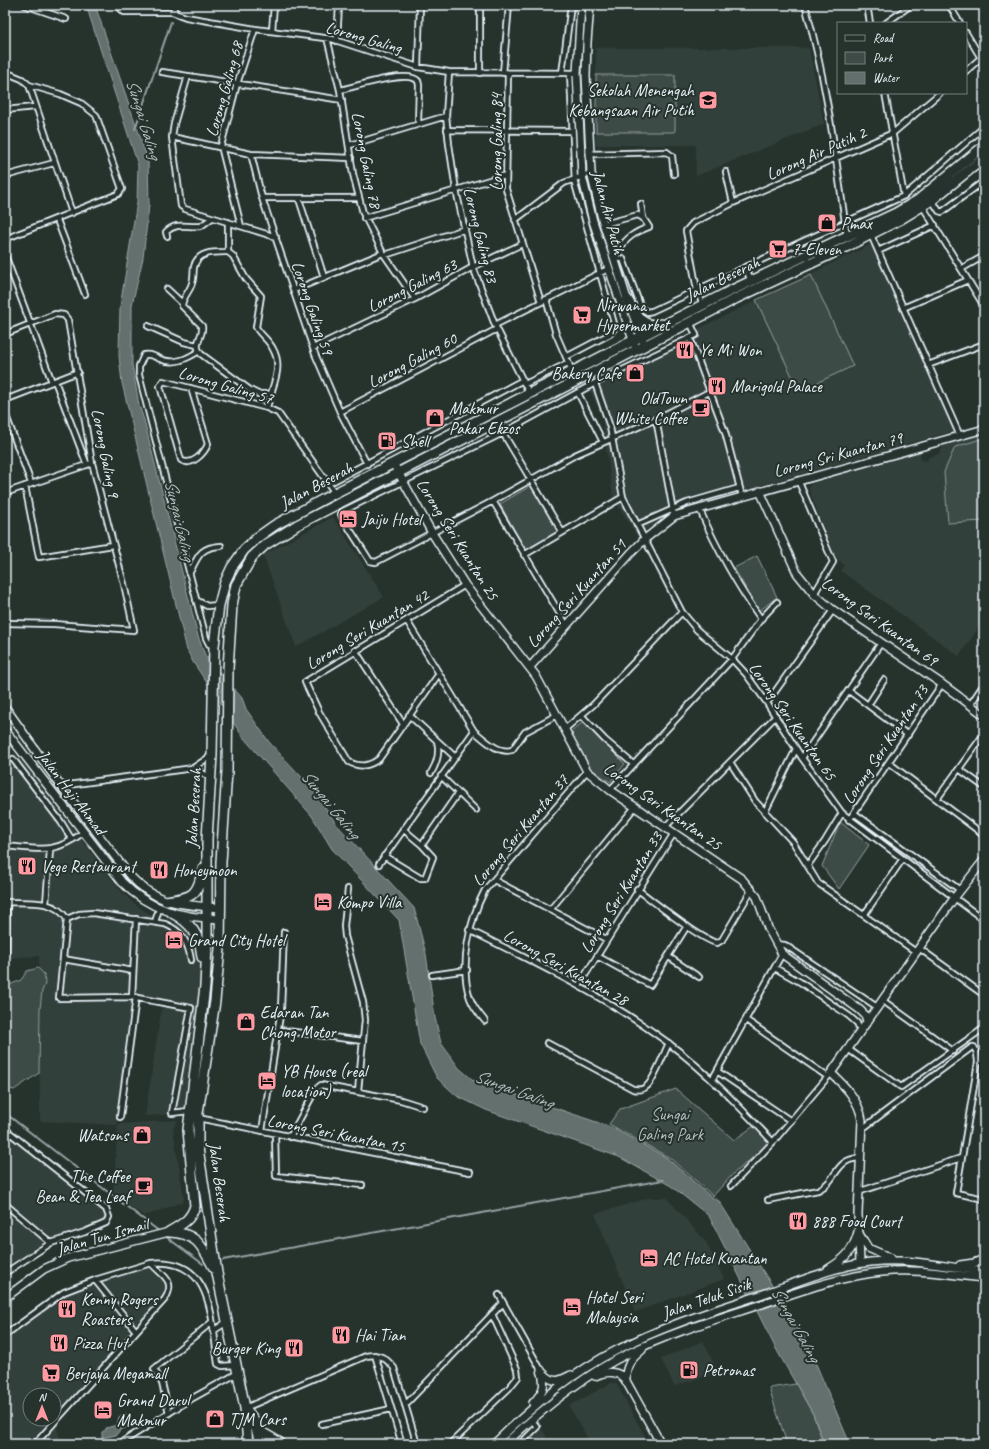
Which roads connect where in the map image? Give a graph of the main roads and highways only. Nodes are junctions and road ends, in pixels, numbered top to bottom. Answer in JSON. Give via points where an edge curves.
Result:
{"nodes":[{"id":1,"x":984,"y":146,"type":"edge"},
{"id":2,"x":983,"y":162,"type":"edge"},
{"id":3,"x":628,"y":299,"type":"road end"},
{"id":4,"x":673,"y":320,"type":"junction"},
{"id":5,"x":639,"y":343,"type":"junction"},
{"id":6,"x":574,"y":375,"type":"junction"},
{"id":7,"x":206,"y":855,"type":"junction"},
{"id":8,"x":166,"y":901,"type":"road end"},
{"id":9,"x":172,"y":913,"type":"road end"},
{"id":10,"x":205,"y":986,"type":"junction"},
{"id":11,"x":217,"y":1273,"type":"junction"},
{"id":12,"x":245,"y":1408,"type":"junction"},
{"id":13,"x":256,"y":1428,"type":"junction"},
{"id":14,"x":280,"y":1443,"type":"edge"},
{"id":15,"x":248,"y":1444,"type":"edge"},
{"id":16,"x":260,"y":1444,"type":"edge"}],
"edges":[{"from":1,"to":4,"type":"highway","name":"Jalan Beserah","via":[[918,200]]},
{"from":2,"to":5,"type":"highway","name":"Jalan Beserah","via":[[923,207],[871,235],[690,322]]},
{"from":3,"to":4,"type":"highway","via":[[636,315],[645,324],[653,326]]},
{"from":4,"to":5,"type":"highway","name":"Jalan Beserah"},
{"from":5,"to":6,"type":"highway","name":"Jalan Beserah"},
{"from":6,"to":7,"type":"highway","name":"Jalan Beserah","via":[[529,393],[335,493],[275,525],[248,546],[232,567],[219,605],[214,646],[212,755]]},
{"from":6,"to":11,"type":"highway","name":"Jalan Beserah","via":[[398,473],[280,534],[252,557],[236,585],[232,605],[228,669],[227,771],[220,862],[220,948],[198,1118],[198,1148]]},
{"from":7,"to":8,"type":"highway","via":[[198,890],[186,898]]},
{"from":7,"to":10,"type":"highway","name":"Jalan Beserah"},
{"from":9,"to":10,"type":"highway","via":[[185,920],[197,938],[201,947]]},
{"from":10,"to":11,"type":"highway","name":"Jalan Beserah","via":[[189,1111],[188,1147],[196,1199],[193,1214],[188,1220],[167,1233],[192,1236],[200,1244]]},
{"from":11,"to":12,"type":"highway","name":"Jalan Beserah"},
{"from":12,"to":13,"type":"highway","name":"Jalan Beserah","via":[[252,1414]]},
{"from":12,"to":15,"type":"highway"},
{"from":13,"to":14,"type":"highway"},
{"from":13,"to":16,"type":"highway","name":"Jalan Beserah"}]}
